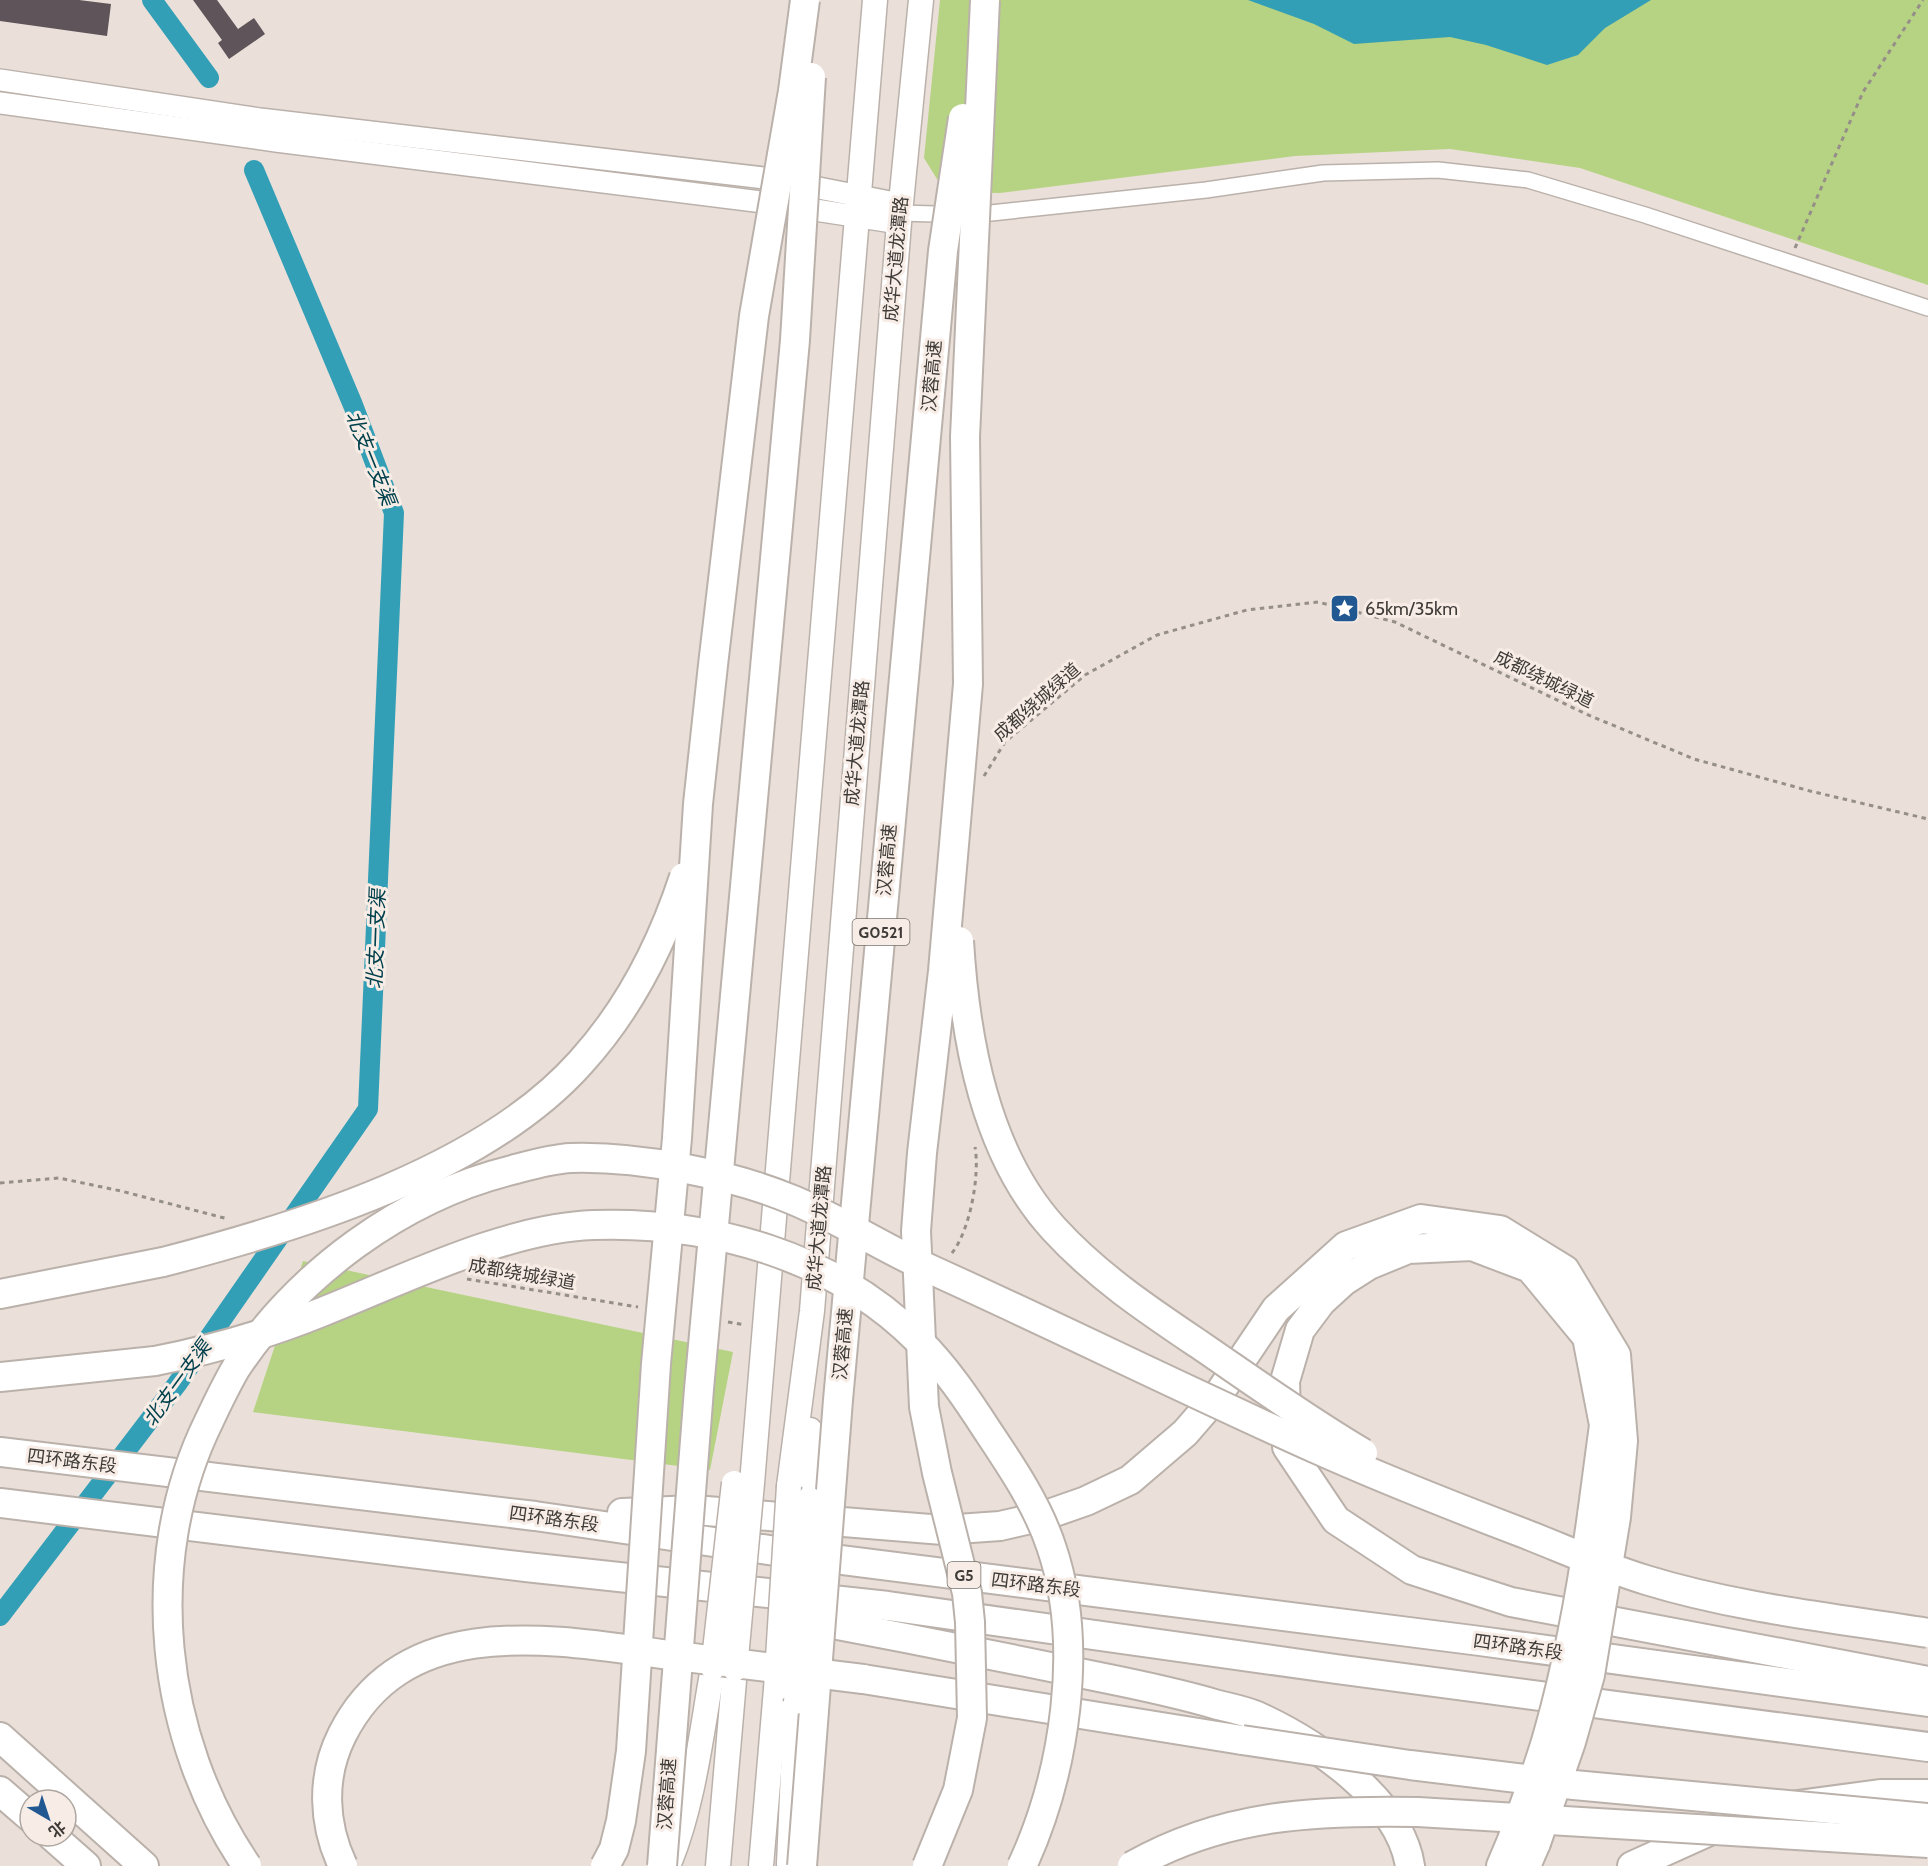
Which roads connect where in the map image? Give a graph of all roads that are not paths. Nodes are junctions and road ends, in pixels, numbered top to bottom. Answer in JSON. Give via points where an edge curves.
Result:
{"nodes":[{"id":1,"x":805,"y":0,"type":"edge"},
{"id":2,"x":816,"y":0,"type":"edge"},
{"id":3,"x":875,"y":0,"type":"edge"},
{"id":4,"x":921,"y":0,"type":"edge"},
{"id":5,"x":983,"y":0,"type":"edge"},
{"id":6,"x":0,"y":80,"type":"edge"},
{"id":7,"x":0,"y":103,"type":"edge"},
{"id":8,"x":859,"y":206,"type":"junction"},
{"id":9,"x":900,"y":213,"type":"junction"},
{"id":10,"x":1928,"y":308,"type":"edge"},
{"id":11,"x":968,"y":684,"type":"junction"},
{"id":12,"x":698,"y":804,"type":"junction"},
{"id":13,"x":0,"y":1294,"type":"edge"},
{"id":14,"x":0,"y":1377,"type":"edge"},
{"id":15,"x":0,"y":1452,"type":"edge"},
{"id":16,"x":0,"y":1503,"type":"edge"},
{"id":17,"x":535,"y":1516,"type":"junction"},
{"id":18,"x":1604,"y":1516,"type":"junction"},
{"id":19,"x":1528,"y":1535,"type":"junction"},
{"id":20,"x":526,"y":1567,"type":"junction"},
{"id":21,"x":1928,"y":1633,"type":"edge"},
{"id":22,"x":724,"y":1669,"type":"junction"},
{"id":23,"x":1928,"y":1681,"type":"edge"},
{"id":24,"x":786,"y":1695,"type":"junction"},
{"id":25,"x":1928,"y":1702,"type":"edge"},
{"id":26,"x":0,"y":1737,"type":"edge"},
{"id":27,"x":1928,"y":1747,"type":"edge"},
{"id":28,"x":0,"y":1791,"type":"edge"},
{"id":29,"x":1928,"y":1794,"type":"edge"},
{"id":30,"x":18,"y":1807,"type":"edge"},
{"id":31,"x":1928,"y":1818,"type":"edge"},
{"id":32,"x":1928,"y":1843,"type":"edge"},
{"id":33,"x":66,"y":1848,"type":"edge"},
{"id":34,"x":1525,"y":1850,"type":"edge"},
{"id":35,"x":86,"y":1866,"type":"edge"},
{"id":36,"x":144,"y":1866,"type":"edge"},
{"id":37,"x":248,"y":1866,"type":"edge"},
{"id":38,"x":343,"y":1866,"type":"edge"},
{"id":39,"x":605,"y":1866,"type":"edge"},
{"id":40,"x":662,"y":1866,"type":"edge"},
{"id":41,"x":668,"y":1866,"type":"edge"},
{"id":42,"x":718,"y":1866,"type":"edge"},
{"id":43,"x":761,"y":1866,"type":"edge"},
{"id":44,"x":789,"y":1866,"type":"edge"},
{"id":45,"x":802,"y":1866,"type":"edge"},
{"id":46,"x":927,"y":1866,"type":"edge"},
{"id":47,"x":1022,"y":1866,"type":"edge"},
{"id":48,"x":1132,"y":1866,"type":"edge"},
{"id":49,"x":1410,"y":1866,"type":"edge"},
{"id":50,"x":1501,"y":1866,"type":"edge"},
{"id":51,"x":1632,"y":1866,"type":"edge"}],
"edges":[{"from":1,"to":12,"type":"highway","bridge":true,"via":[[746,372]]},
{"from":2,"to":40,"type":"highway","name":"汉蓉高速","bridge":true,"via":[[795,340],[699,1389]]},
{"from":3,"to":8,"type":"main road"},
{"from":4,"to":9,"type":"main road","name":"成华大道龙潭路"},
{"from":5,"to":11,"type":"highway","bridge":true,"via":[[964,438]]},
{"from":5,"to":45,"type":"highway","name":"汉蓉高速","number":"G0521","bridge":true,"via":[[943,251],[838,1400]]},
{"from":6,"to":8,"type":"street","via":[[260,118],[773,179]]},
{"from":7,"to":8,"type":"street","via":[[770,203]]},
{"from":8,"to":9,"type":"street"},
{"from":8,"to":22,"type":"main road","bridge":true,"via":[[766,1293]]},
{"from":9,"to":10,"type":"street","via":[[972,215],[1323,173],[1438,170],[1528,180]]},
{"from":9,"to":24,"type":"main road","name":"成华大道龙潭路","bridge":true,"via":[[812,1311]]},
{"from":11,"to":19,"type":"highway","bridge":true,"via":[[959,930],[961,972],[980,1080],[1000,1143],[1024,1189],[1053,1228],[1102,1276],[1234,1369],[1397,1473]]},
{"from":11,"to":46,"type":"highway","bridge":true,"via":[[916,1232],[924,1407],[934,1464],[967,1593],[972,1718],[958,1790]]},
{"from":12,"to":13,"type":"highway","bridge":true,"via":[[684,878],[638,984],[601,1039],[556,1087],[486,1138],[390,1187],[254,1238],[163,1262]]},
{"from":12,"to":39,"type":"highway","bridge":true,"via":[[631,1751],[621,1821]]},
{"from":14,"to":47,"type":"highway","bridge":true,"via":[[154,1361],[256,1335],[466,1255],[528,1235],[591,1225],[659,1227],[727,1236],[794,1259],[885,1311],[951,1378],[1031,1500],[1052,1548],[1067,1645],[1066,1692],[1048,1794]]},
{"from":15,"to":17,"type":"highway","name":"四环路东段","number":"G5"},
{"from":16,"to":20,"type":"highway","number":"G5"},
{"from":17,"to":18,"type":"highway","via":[[694,1510],[943,1530],[1000,1526],[1043,1516],[1130,1480],[1185,1433],[1218,1395],[1276,1309],[1293,1293],[1346,1246],[1421,1218],[1500,1230],[1565,1270],[1616,1355],[1623,1441]]},
{"from":17,"to":25,"type":"highway","name":"四环路东段","number":"G5","via":[[810,1556]]},
{"from":18,"to":23,"type":"highway","via":[[1604,1425],[1587,1337],[1530,1268],[1472,1246],[1408,1249],[1369,1265],[1344,1281],[1321,1302],[1300,1330],[1285,1381],[1287,1447],[1336,1520],[1412,1570],[1511,1602]]},
{"from":18,"to":34,"type":"highway","bridge":true,"via":[[1590,1675],[1571,1742]]},
{"from":19,"to":21,"type":"highway","bridge":true,"via":[[1587,1561],[1651,1582],[1756,1606]]},
{"from":19,"to":37,"type":"highway","bridge":true,"via":[[1312,1447],[925,1267],[792,1199],[694,1170],[599,1159],[565,1158],[498,1173],[464,1184],[402,1214],[353,1246],[307,1286],[236,1369],[192,1461],[173,1532],[167,1592],[170,1663],[186,1737],[229,1839]]},
{"from":20,"to":27,"type":"highway","number":"G5","via":[[888,1606]]},
{"from":20,"to":49,"type":"highway","via":[[949,1646],[1182,1694],[1254,1715],[1321,1751],[1358,1781],[1386,1813],[1408,1852]]},
{"from":22,"to":41,"type":"main road"},
{"from":22,"to":42,"type":"main road"},
{"from":24,"to":43,"type":"main road"},
{"from":24,"to":44,"type":"main road"},
{"from":26,"to":36,"type":"highway"},
{"from":28,"to":30,"type":"highway"},
{"from":29,"to":51,"type":"highway","via":[[1880,1794],[1754,1811]]},
{"from":31,"to":38,"type":"highway","bridge":true,"via":[[1574,1785],[1410,1765],[863,1679],[539,1639],[501,1640],[468,1644],[407,1665],[362,1702],[337,1744],[329,1773],[327,1823]]},
{"from":32,"to":48,"type":"highway","bridge":true,"via":[[1338,1810],[1240,1824],[1177,1843]]},
{"from":33,"to":35,"type":"highway"},
{"from":34,"to":50,"type":"highway"}]}
